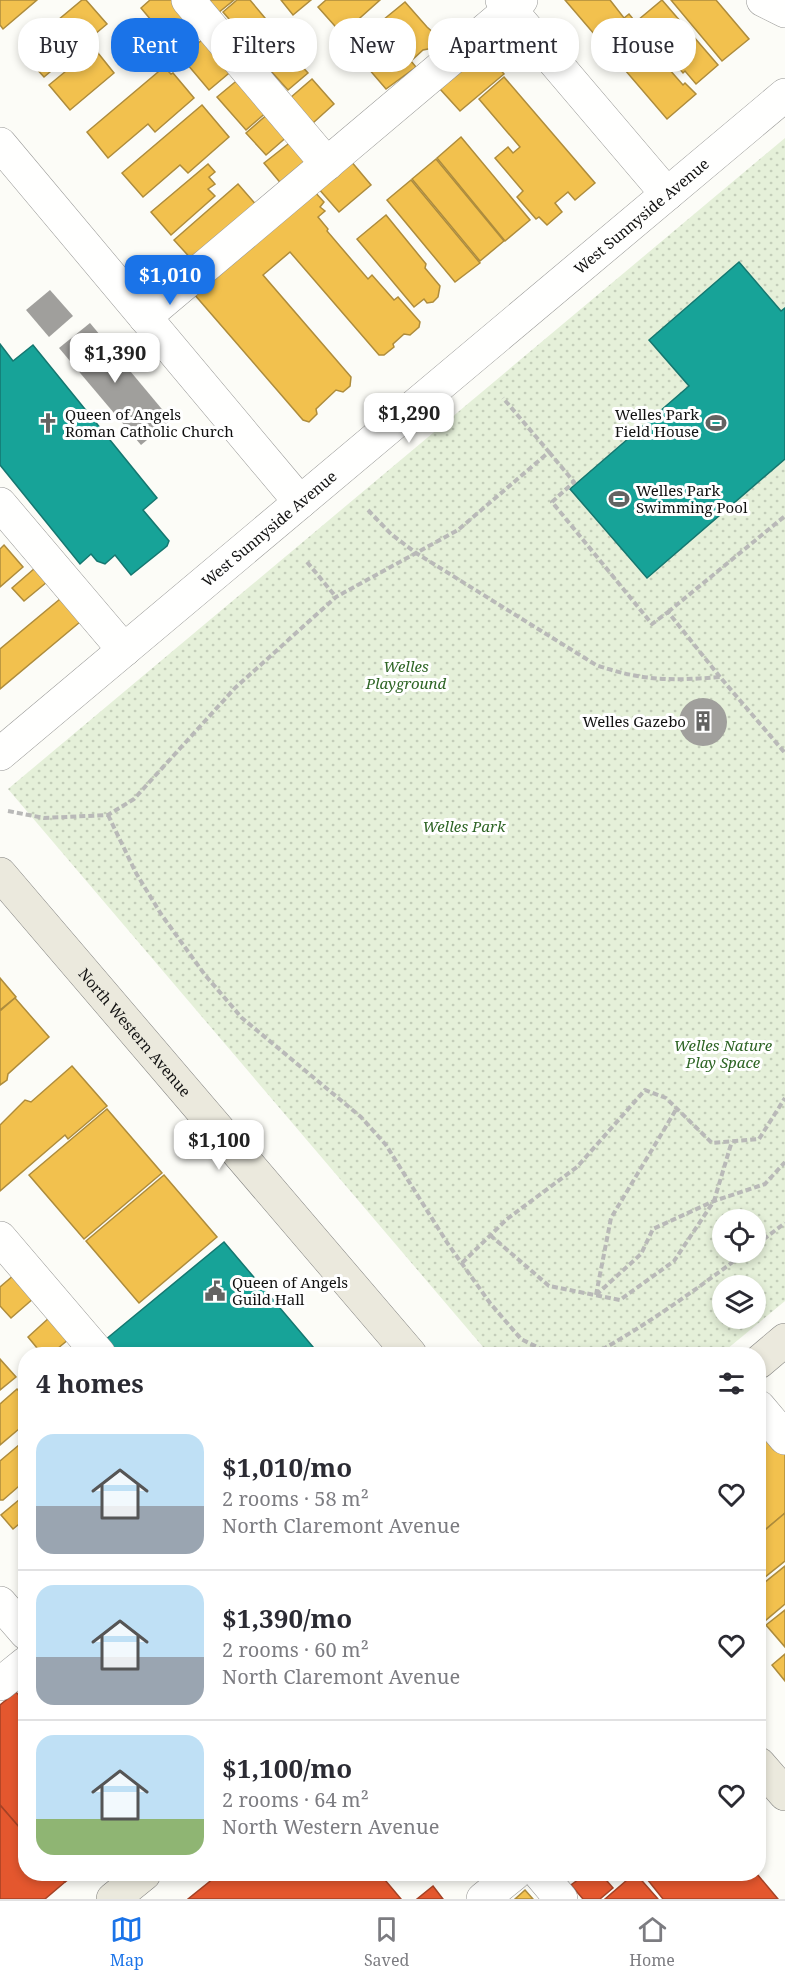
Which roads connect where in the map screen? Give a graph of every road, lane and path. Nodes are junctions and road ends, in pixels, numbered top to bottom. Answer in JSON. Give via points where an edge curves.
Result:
{"nodes":[{"id":1,"x":188,"y":0,"type":"edge"},
{"id":2,"x":763,"y":0,"type":"edge"},
{"id":3,"x":511,"y":3,"type":"edge"},
{"id":4,"x":785,"y":11,"type":"edge"},
{"id":5,"x":785,"y":94,"type":"edge"},
{"id":6,"x":0,"y":144,"type":"edge"},
{"id":7,"x":327,"y":164,"type":"junction"},
{"id":8,"x":667,"y":194,"type":"junction"},
{"id":9,"x":145,"y":317,"type":"junction"},
{"id":10,"x":503,"y":398,"type":"dead end"},
{"id":11,"x":549,"y":452,"type":"junction"},
{"id":12,"x":300,"y":501,"type":"junction"},
{"id":13,"x":0,"y":504,"type":"edge"},
{"id":14,"x":368,"y":510,"type":"dead end"},
{"id":15,"x":785,"y":516,"type":"edge"},
{"id":16,"x":416,"y":553,"type":"junction"},
{"id":17,"x":307,"y":562,"type":"dead end"},
{"id":18,"x":336,"y":597,"type":"junction"},
{"id":19,"x":668,"y":612,"type":"junction"},
{"id":20,"x":124,"y":650,"type":"junction"},
{"id":21,"x":720,"y":677,"type":"junction"},
{"id":22,"x":785,"y":753,"type":"edge"},
{"id":23,"x":0,"y":754,"type":"edge"},
{"id":24,"x":8,"y":811,"type":"dead end"},
{"id":25,"x":108,"y":815,"type":"junction"},
{"id":26,"x":0,"y":874,"type":"edge"},
{"id":27,"x":785,"y":1098,"type":"edge"},
{"id":28,"x":677,"y":1108,"type":"junction"},
{"id":29,"x":732,"y":1141,"type":"junction"},
{"id":30,"x":785,"y":1162,"type":"edge"},
{"id":31,"x":714,"y":1201,"type":"junction"},
{"id":32,"x":785,"y":1223,"type":"edge"},
{"id":33,"x":490,"y":1235,"type":"junction"},
{"id":34,"x":766,"y":1237,"type":"edge"},
{"id":35,"x":0,"y":1238,"type":"edge"},
{"id":36,"x":462,"y":1263,"type":"junction"},
{"id":37,"x":732,"y":1263,"type":"edge"},
{"id":38,"x":596,"y":1296,"type":"junction"},
{"id":39,"x":785,"y":1340,"type":"edge"},
{"id":40,"x":93,"y":1347,"type":"edge"},
{"id":41,"x":404,"y":1347,"type":"edge"},
{"id":42,"x":537,"y":1347,"type":"edge"},
{"id":43,"x":606,"y":1347,"type":"edge"},
{"id":44,"x":766,"y":1356,"type":"edge"},
{"id":45,"x":766,"y":1415,"type":"edge"},
{"id":46,"x":785,"y":1438,"type":"edge"},
{"id":47,"x":0,"y":1603,"type":"edge"},
{"id":48,"x":18,"y":1624,"type":"edge"},
{"id":49,"x":18,"y":1669,"type":"edge"},
{"id":50,"x":0,"y":1684,"type":"edge"},
{"id":51,"x":766,"y":1772,"type":"edge"},
{"id":52,"x":785,"y":1794,"type":"edge"},
{"id":53,"x":135,"y":1881,"type":"edge"},
{"id":54,"x":505,"y":1881,"type":"edge"},
{"id":55,"x":546,"y":1881,"type":"edge"},
{"id":56,"x":113,"y":1899,"type":"edge"},
{"id":57,"x":483,"y":1899,"type":"edge"},
{"id":58,"x":561,"y":1899,"type":"edge"}],
"edges":[{"from":1,"to":7,"type":"street"},
{"from":2,"to":4,"type":"street"},
{"from":3,"to":7,"type":"street"},
{"from":3,"to":8,"type":"street"},
{"from":5,"to":8,"type":"street","name":"West Sunnyside Avenue"},
{"from":6,"to":9,"type":"street"},
{"from":7,"to":9,"type":"street"},
{"from":8,"to":12,"type":"street","name":"West Sunnyside Avenue"},
{"from":9,"to":12,"type":"street"},
{"from":10,"to":11,"type":"path"},
{"from":11,"to":16,"type":"path","via":[[458,530]]},
{"from":11,"to":19,"type":"path","via":[[574,482],[552,502],[652,624]]},
{"from":12,"to":20,"type":"street","name":"West Sunnyside Avenue"},
{"from":13,"to":20,"type":"street"},
{"from":14,"to":16,"type":"path"},
{"from":15,"to":19,"type":"path"},
{"from":16,"to":18,"type":"path"},
{"from":16,"to":21,"type":"path","via":[[596,665],[653,679]]},
{"from":17,"to":18,"type":"path"},
{"from":18,"to":25,"type":"path","via":[[235,688],[134,799]]},
{"from":19,"to":21,"type":"path"},
{"from":20,"to":23,"type":"street","name":"West Sunnyside Avenue"},
{"from":21,"to":22,"type":"path"},
{"from":24,"to":25,"type":"path","via":[[44,818]]},
{"from":25,"to":36,"type":"path","via":[[136,873],[205,975],[242,1018],[310,1073],[386,1145]]},
{"from":26,"to":41,"type":"main road","name":"North Western Avenue"},
{"from":27,"to":29,"type":"path","via":[[759,1139]]},
{"from":28,"to":29,"type":"path","via":[[712,1143]]},
{"from":28,"to":33,"type":"path","via":[[666,1098],[645,1090],[577,1167]]},
{"from":28,"to":38,"type":"path","via":[[611,1218]]},
{"from":29,"to":31,"type":"path"},
{"from":30,"to":31,"type":"path","via":[[765,1184]]},
{"from":31,"to":38,"type":"path","via":[[653,1229],[641,1254]]},
{"from":31,"to":38,"type":"path","via":[[674,1261],[620,1300]]},
{"from":32,"to":34,"type":"path"},
{"from":33,"to":36,"type":"path"},
{"from":33,"to":38,"type":"path","via":[[549,1286]]},
{"from":35,"to":40,"type":"street"},
{"from":36,"to":42,"type":"path","via":[[521,1339]]},
{"from":37,"to":43,"type":"path"},
{"from":39,"to":44,"type":"main road"},
{"from":45,"to":46,"type":"street"},
{"from":47,"to":48,"type":"street"},
{"from":49,"to":50,"type":"street"},
{"from":51,"to":52,"type":"main road"},
{"from":53,"to":56,"type":"main road"},
{"from":54,"to":57,"type":"street"},
{"from":55,"to":58,"type":"street"}]}
